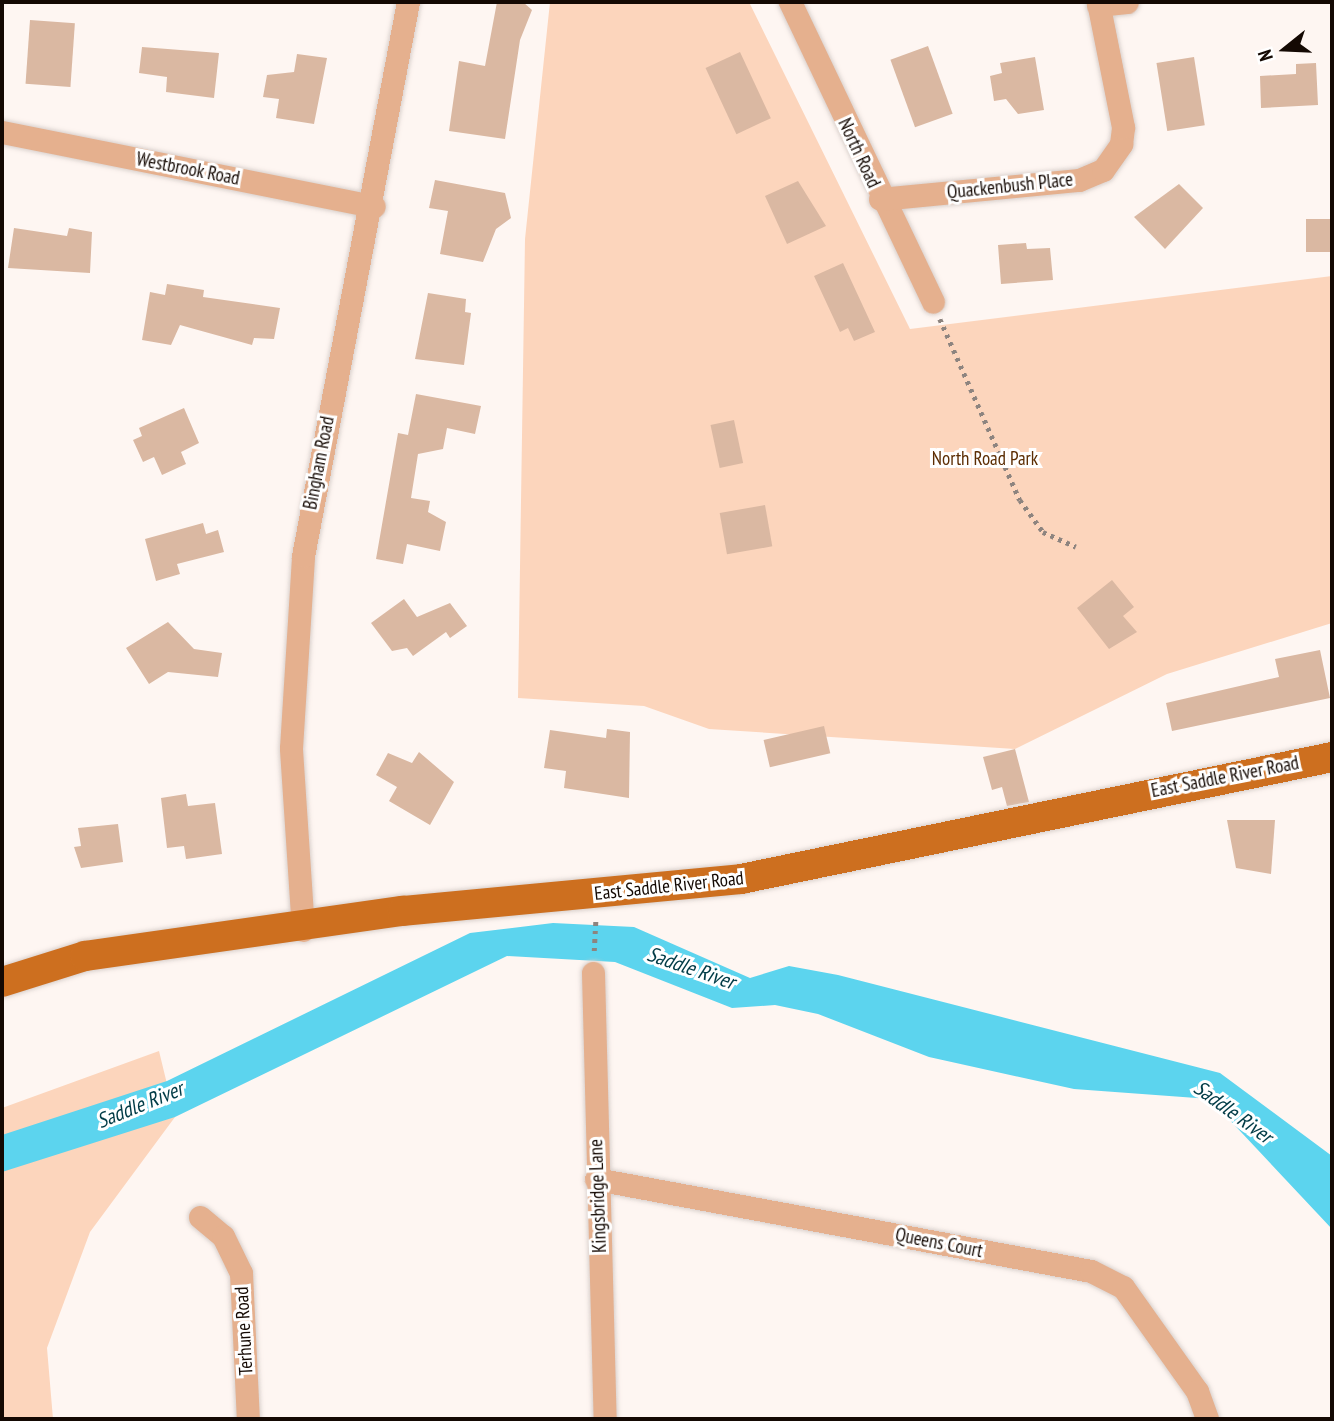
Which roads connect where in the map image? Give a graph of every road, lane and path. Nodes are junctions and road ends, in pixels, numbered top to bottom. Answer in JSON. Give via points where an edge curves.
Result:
{"nodes":[{"id":1,"x":408,"y":2,"type":"edge"},
{"id":2,"x":790,"y":2,"type":"edge"},
{"id":3,"x":1127,"y":2,"type":"edge"},
{"id":4,"x":1098,"y":3,"type":"edge"},
{"id":5,"x":2,"y":132,"type":"edge"},
{"id":6,"x":880,"y":199,"type":"junction"},
{"id":7,"x":374,"y":206,"type":"junction"},
{"id":8,"x":933,"y":302,"type":"joint"},
{"id":9,"x":1076,"y":547,"type":"dead end"},
{"id":10,"x":1332,"y":757,"type":"edge"},
{"id":11,"x":597,"y":894,"type":"junction"},
{"id":12,"x":303,"y":930,"type":"junction"},
{"id":13,"x":593,"y":973,"type":"joint"},
{"id":14,"x":2,"y":982,"type":"edge"},
{"id":15,"x":596,"y":1179,"type":"junction"},
{"id":16,"x":200,"y":1217,"type":"dead end"},
{"id":17,"x":248,"y":1419,"type":"edge"},
{"id":18,"x":605,"y":1419,"type":"edge"},
{"id":19,"x":1207,"y":1419,"type":"edge"}],
"edges":[{"from":1,"to":7,"type":"street","name":"Bingham Road"},
{"from":2,"to":6,"type":"street","name":"North Road"},
{"from":3,"to":4,"type":"street","name":"Quackenbush Place"},
{"from":4,"to":6,"type":"street","name":"Quackenbush Place","via":[[1123,127],[1121,144],[1103,170],[1079,180]]},
{"from":5,"to":7,"type":"street","name":"Westbrook Road"},
{"from":6,"to":8,"type":"street","name":"North Road"},
{"from":7,"to":12,"type":"street","name":"Bingham Road","via":[[303,556],[291,748]]},
{"from":8,"to":9,"type":"path","via":[[1020,500],[1044,532]]},
{"from":10,"to":11,"type":"main road","name":"East Saddle River Road","via":[[741,879]]},
{"from":11,"to":12,"type":"main road","name":"East Saddle River Road","via":[[403,911]]},
{"from":11,"to":13,"type":"path"},
{"from":12,"to":14,"type":"main road","name":"East Saddle River Road","via":[[85,956]]},
{"from":13,"to":15,"type":"street","name":"Kingsbridge Lane"},
{"from":15,"to":18,"type":"street","name":"Kingsbridge Lane"},
{"from":15,"to":19,"type":"street","name":"Queens Court","via":[[1091,1271],[1123,1287],[1197,1391]]},
{"from":16,"to":17,"type":"street","name":"Terhune Road","via":[[223,1236],[241,1272]]}]}
